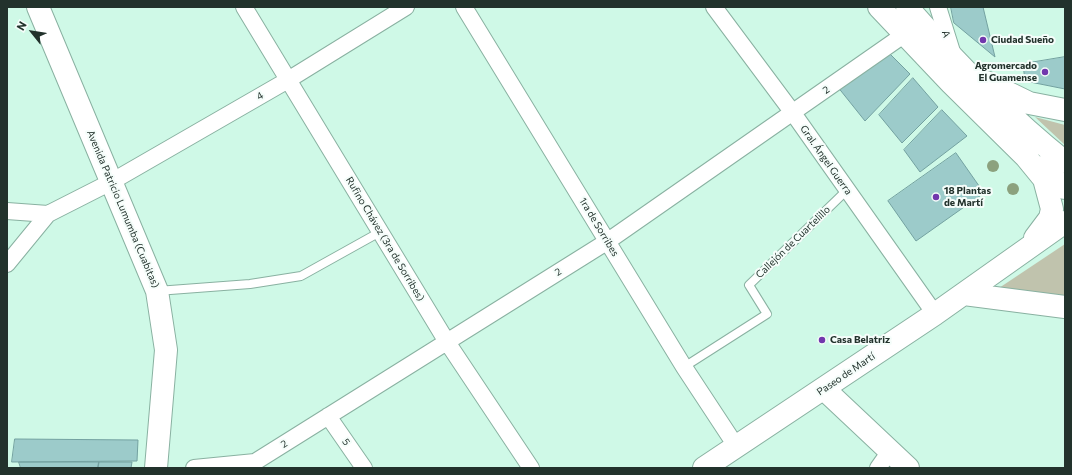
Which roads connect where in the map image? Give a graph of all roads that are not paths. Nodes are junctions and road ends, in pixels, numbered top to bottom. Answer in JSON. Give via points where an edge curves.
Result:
{"nodes":[{"id":1,"x":38,"y":7,"type":"edge"},
{"id":2,"x":244,"y":7,"type":"edge"},
{"id":3,"x":406,"y":7,"type":"edge"},
{"id":4,"x":464,"y":7,"type":"edge"},
{"id":5,"x":714,"y":7,"type":"edge"},
{"id":6,"x":879,"y":7,"type":"edge"},
{"id":7,"x":907,"y":7,"type":"edge"},
{"id":8,"x":938,"y":7,"type":"edge"},
{"id":9,"x":905,"y":34,"type":"junction"},
{"id":10,"x":961,"y":66,"type":"junction"},
{"id":11,"x":288,"y":80,"type":"junction"},
{"id":12,"x":1065,"y":110,"type":"edge"},
{"id":13,"x":793,"y":114,"type":"junction"},
{"id":14,"x":1026,"y":157,"type":"junction"},
{"id":15,"x":1065,"y":162,"type":"edge"},
{"id":16,"x":111,"y":182,"type":"junction"},
{"id":17,"x":1065,"y":188,"type":"edge"},
{"id":18,"x":847,"y":190,"type":"junction"},
{"id":19,"x":7,"y":211,"type":"edge"},
{"id":20,"x":48,"y":214,"type":"junction"},
{"id":21,"x":1065,"y":222,"type":"edge"},
{"id":22,"x":380,"y":232,"type":"junction"},
{"id":23,"x":608,"y":241,"type":"junction"},
{"id":24,"x":1026,"y":250,"type":"junction"},
{"id":25,"x":7,"y":264,"type":"edge"},
{"id":26,"x":157,"y":291,"type":"junction"},
{"id":27,"x":964,"y":294,"type":"junction"},
{"id":28,"x":1065,"y":307,"type":"edge"},
{"id":29,"x":935,"y":314,"type":"junction"},
{"id":30,"x":447,"y":342,"type":"junction"},
{"id":31,"x":684,"y":367,"type":"junction"},
{"id":32,"x":824,"y":390,"type":"junction"},
{"id":33,"x":328,"y":416,"type":"junction"},
{"id":34,"x":736,"y":446,"type":"junction"},
{"id":35,"x":884,"y":460,"type":"edge"},
{"id":36,"x":156,"y":468,"type":"edge"},
{"id":37,"x":194,"y":468,"type":"edge"},
{"id":38,"x":364,"y":468,"type":"edge"},
{"id":39,"x":531,"y":468,"type":"edge"},
{"id":40,"x":704,"y":468,"type":"edge"},
{"id":41,"x":908,"y":468,"type":"edge"}],
"edges":[{"from":1,"to":16,"type":"main road","name":"Avenida Patricio Lumumba (Cuabitas)"},
{"from":2,"to":11,"type":"street","name":"Rufino Chávez (3ra de Sorribes)"},
{"from":3,"to":11,"type":"street","name":"4"},
{"from":4,"to":23,"type":"street","name":"1ra de Sorribes"},
{"from":5,"to":13,"type":"street","name":"Gral. Ángel Guerra"},
{"from":6,"to":9,"type":"main road"},
{"from":7,"to":10,"type":"main road"},
{"from":8,"to":10,"type":"street","name":"A"},
{"from":9,"to":13,"type":"street","name":"2"},
{"from":9,"to":14,"type":"main road","via":[[951,84]]},
{"from":10,"to":12,"type":"main road","via":[[1029,103]]},
{"from":10,"to":15,"type":"main road","via":[[1034,138]]},
{"from":11,"to":16,"type":"street","name":"4"},
{"from":11,"to":22,"type":"street","name":"Rufino Chávez (3ra de Sorribes)"},
{"from":13,"to":18,"type":"street","name":"Gral. Ángel Guerra"},
{"from":13,"to":23,"type":"street","name":"2"},
{"from":14,"to":17,"type":"main road"},
{"from":14,"to":24,"type":"main road","via":[[1044,179],[1052,209],[1050,218]]},
{"from":16,"to":20,"type":"street","name":"4"},
{"from":16,"to":26,"type":"main road","name":"Avenida Patricio Lumumba (Cuabitas)"},
{"from":18,"to":29,"type":"street","name":"Gral. Ángel Guerra"},
{"from":18,"to":31,"type":"lane","name":"Callejón de Cuartelillo","via":[[749,284],[767,314]]},
{"from":19,"to":20,"type":"street"},
{"from":20,"to":25,"type":"street"},
{"from":21,"to":24,"type":"main road","name":"Paseo de Martí"},
{"from":22,"to":26,"type":"lane","via":[[301,276],[250,284]]},
{"from":22,"to":30,"type":"street","name":"Rufino Chávez (3ra de Sorribes)"},
{"from":23,"to":30,"type":"street","name":"2"},
{"from":23,"to":31,"type":"street","name":"1ra de Sorribes"},
{"from":24,"to":27,"type":"main road","name":"Paseo de Martí"},
{"from":26,"to":36,"type":"main road","name":"Avenida Patricio Lumumba (Cuabitas)","via":[[166,350]]},
{"from":27,"to":28,"type":"main road"},
{"from":27,"to":29,"type":"main road","name":"Paseo de Martí"},
{"from":29,"to":32,"type":"main road","name":"Paseo de Martí"},
{"from":30,"to":33,"type":"street","name":"2"},
{"from":30,"to":39,"type":"street","name":"Rufino Chávez (3ra de Sorribes)"},
{"from":31,"to":34,"type":"street","name":"1ra de Sorribes"},
{"from":32,"to":34,"type":"main road","name":"Paseo de Martí"},
{"from":32,"to":35,"type":"main road"},
{"from":33,"to":37,"type":"street","name":"2","via":[[255,462]]},
{"from":33,"to":38,"type":"street","name":"5"},
{"from":34,"to":40,"type":"main road","name":"Paseo de Martí"},
{"from":35,"to":41,"type":"main road"}]}
